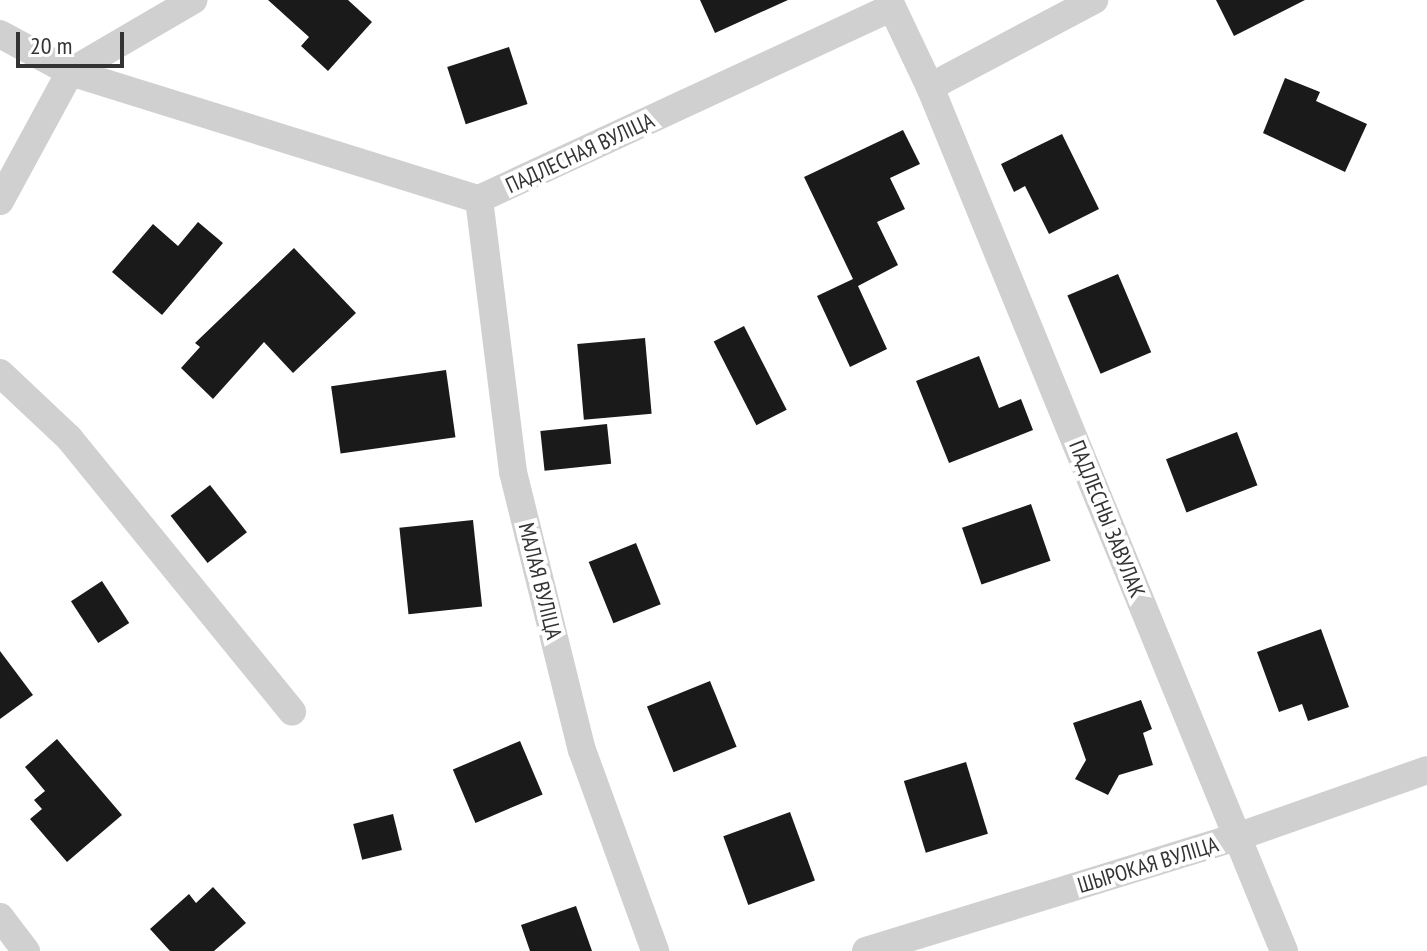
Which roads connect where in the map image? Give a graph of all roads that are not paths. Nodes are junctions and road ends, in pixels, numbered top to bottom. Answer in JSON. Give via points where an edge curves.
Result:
{"nodes":[{"id":1,"x":193,"y":0,"type":"edge"},
{"id":2,"x":1094,"y":0,"type":"edge"},
{"id":3,"x":0,"y":34,"type":"edge"},
{"id":4,"x":70,"y":72,"type":"junction"},
{"id":5,"x":930,"y":87,"type":"junction"},
{"id":6,"x":479,"y":199,"type":"junction"},
{"id":7,"x":0,"y":201,"type":"edge"},
{"id":8,"x":0,"y":373,"type":"edge"},
{"id":9,"x":292,"y":711,"type":"dead end"},
{"id":10,"x":1427,"y":770,"type":"edge"},
{"id":11,"x":1237,"y":837,"type":"junction"},
{"id":12,"x":0,"y":917,"type":"edge"},
{"id":13,"x":26,"y":951,"type":"edge"},
{"id":14,"x":655,"y":951,"type":"edge"},
{"id":15,"x":866,"y":951,"type":"edge"},
{"id":16,"x":1284,"y":951,"type":"edge"}],
"edges":[{"from":1,"to":4,"type":"street"},
{"from":2,"to":5,"type":"street"},
{"from":3,"to":4,"type":"street","name":"ПАДЛЕСНАЯ ВУЛІЦА"},
{"from":4,"to":6,"type":"street","name":"ПАДЛЕСНАЯ ВУЛІЦА"},
{"from":4,"to":7,"type":"street"},
{"from":5,"to":6,"type":"street","name":"ПАДЛЕСНАЯ ВУЛІЦА","via":[[892,7]]},
{"from":5,"to":11,"type":"street","name":"ПАДЛЕСНЫ ЗАВУЛАК"},
{"from":6,"to":14,"type":"street","name":"МАЛАЯ ВУЛІЦА","via":[[513,472],[582,750]]},
{"from":8,"to":9,"type":"street","via":[[69,438]]},
{"from":10,"to":11,"type":"street","name":"ШЫРОКАЯ ВУЛІЦА"},
{"from":11,"to":15,"type":"street","name":"ШЫРОКАЯ ВУЛІЦА"},
{"from":11,"to":16,"type":"street","name":"ПАДЛЕСНЫ ЗАВУЛАК"},
{"from":12,"to":13,"type":"street"}]}
